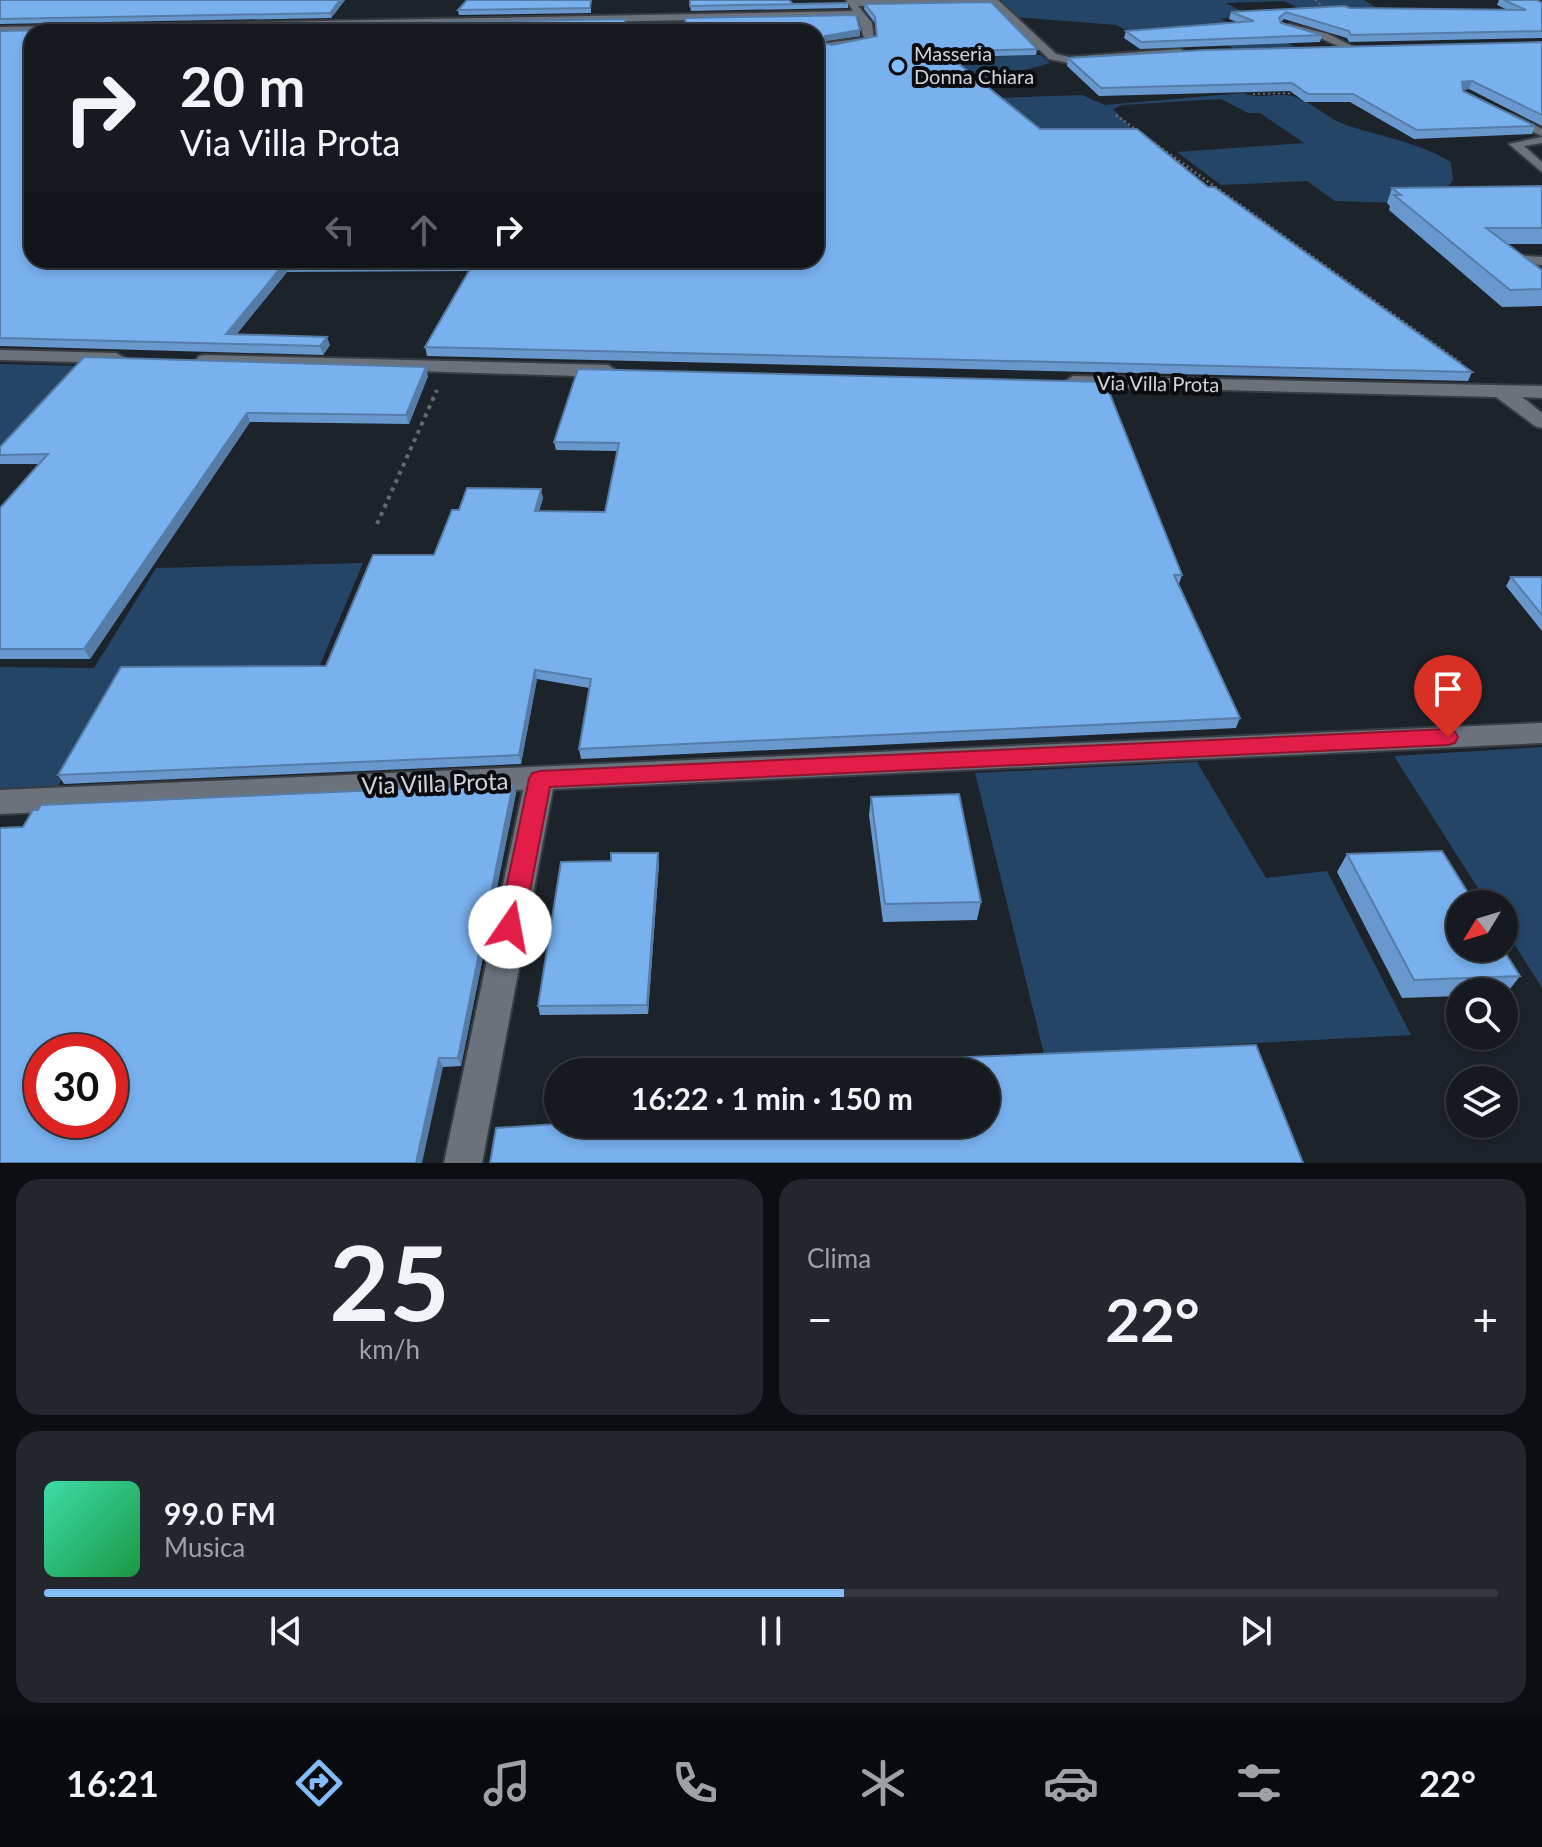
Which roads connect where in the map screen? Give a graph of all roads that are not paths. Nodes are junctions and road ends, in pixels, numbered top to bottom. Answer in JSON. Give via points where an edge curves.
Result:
{"nodes":[{"id":1,"x":849,"y":2,"type":"edge"},
{"id":2,"x":860,"y":14,"type":"junction"},
{"id":3,"x":322,"y":24,"type":"edge"},
{"id":4,"x":1283,"y":25,"type":"edge"},
{"id":5,"x":0,"y":30,"type":"edge"},
{"id":6,"x":24,"y":30,"type":"edge"},
{"id":7,"x":831,"y":45,"type":"edge"},
{"id":8,"x":1351,"y":48,"type":"junction"},
{"id":9,"x":1366,"y":48,"type":"edge"},
{"id":10,"x":1322,"y":49,"type":"edge"},
{"id":11,"x":1187,"y":52,"type":"edge"},
{"id":12,"x":1491,"y":107,"type":"edge"},
{"id":13,"x":1542,"y":133,"type":"edge"},
{"id":14,"x":1542,"y":140,"type":"edge"},
{"id":15,"x":1542,"y":168,"type":"edge"},
{"id":16,"x":1511,"y":259,"type":"edge"},
{"id":17,"x":1542,"y":261,"type":"edge"},
{"id":18,"x":0,"y":355,"type":"edge"},
{"id":19,"x":128,"y":358,"type":"edge"},
{"id":20,"x":192,"y":360,"type":"edge"},
{"id":21,"x":629,"y":372,"type":"edge"},
{"id":22,"x":1046,"y":382,"type":"edge"},
{"id":23,"x":1501,"y":391,"type":"junction"},
{"id":24,"x":1542,"y":392,"type":"edge"},
{"id":25,"x":1542,"y":422,"type":"edge"},
{"id":26,"x":1542,"y":733,"type":"edge"},
{"id":27,"x":540,"y":779,"type":"junction"},
{"id":28,"x":0,"y":802,"type":"edge"},
{"id":29,"x":463,"y":1163,"type":"edge"}],
"edges":[{"from":1,"to":2,"type":"street"},
{"from":1,"to":11,"type":"street","via":[[994,1],[1053,57],[1069,60]]},
{"from":2,"to":3,"type":"street"},
{"from":2,"to":7,"type":"street","via":[[871,30],[869,40]]},
{"from":4,"to":8,"type":"street"},
{"from":5,"to":6,"type":"street"},
{"from":8,"to":9,"type":"street"},
{"from":8,"to":10,"type":"street"},
{"from":12,"to":13,"type":"lane"},
{"from":14,"to":15,"type":"lane","via":[[1515,144]]},
{"from":16,"to":17,"type":"lane"},
{"from":18,"to":19,"type":"street"},
{"from":20,"to":21,"type":"street"},
{"from":22,"to":23,"type":"street","name":"Via Villa Prota"},
{"from":23,"to":24,"type":"street","name":"Via Villa Prota"},
{"from":23,"to":25,"type":"street"},
{"from":26,"to":27,"type":"street","name":"Via Villa Prota"},
{"from":27,"to":28,"type":"street","name":"Via Villa Prota"},
{"from":27,"to":29,"type":"street"}]}
